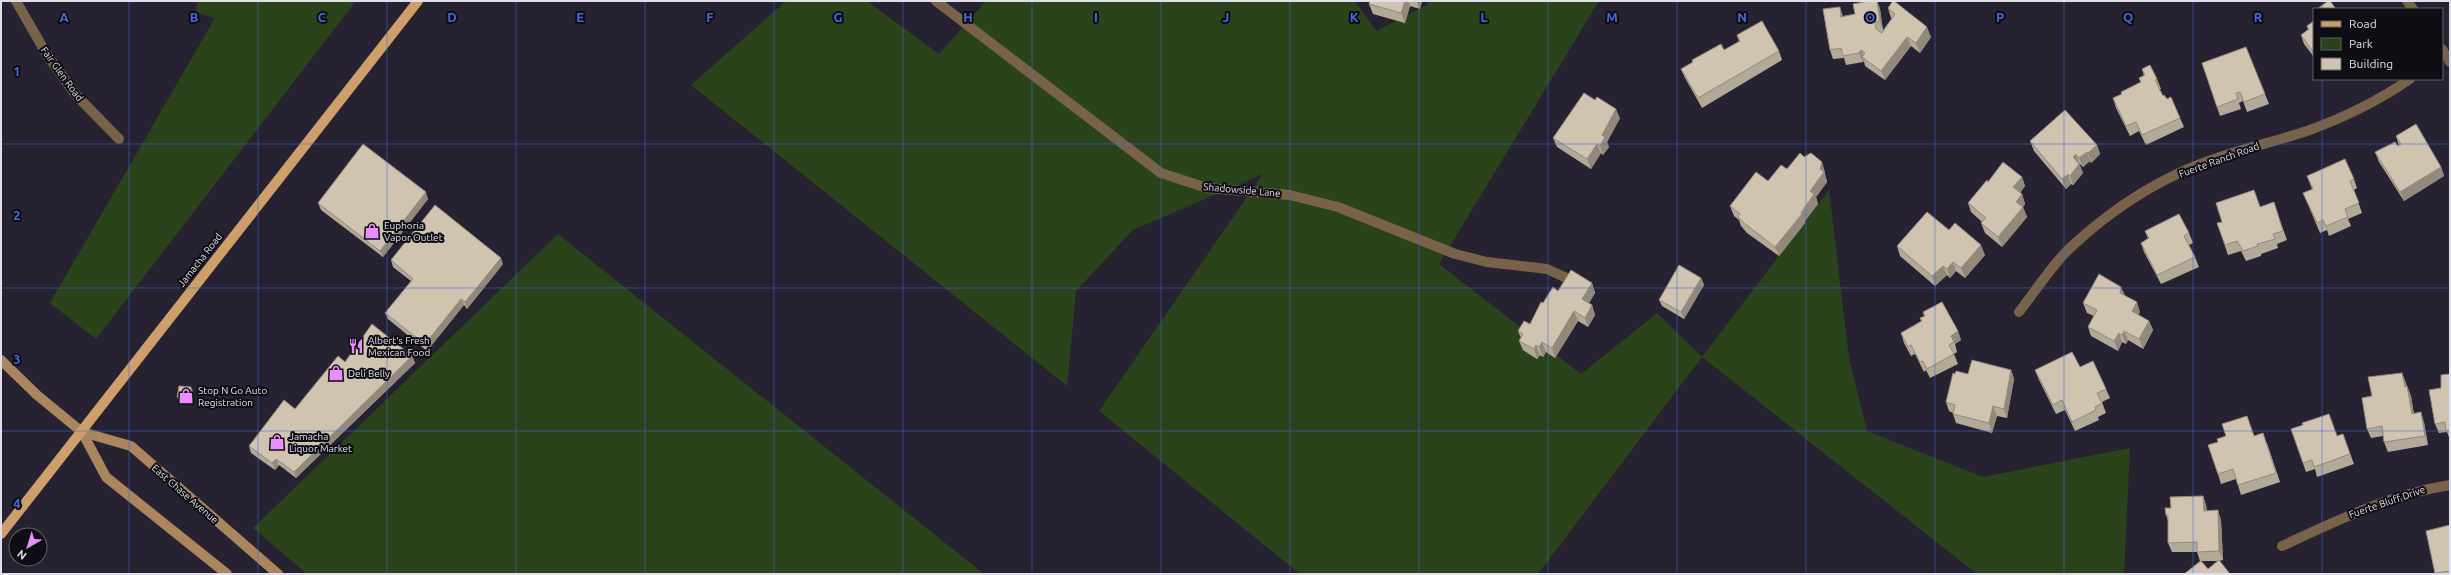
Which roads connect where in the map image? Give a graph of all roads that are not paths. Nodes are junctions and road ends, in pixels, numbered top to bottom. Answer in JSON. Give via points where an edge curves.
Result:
{"nodes":[{"id":1,"x":16,"y":1,"type":"edge"},
{"id":2,"x":418,"y":1,"type":"edge"},
{"id":3,"x":936,"y":1,"type":"edge"},
{"id":4,"x":2408,"y":80,"type":"edge"},
{"id":5,"x":119,"y":139,"type":"dead end"},
{"id":6,"x":1571,"y":280,"type":"edge"},
{"id":7,"x":2019,"y":312,"type":"dead end"},
{"id":8,"x":1,"y":360,"type":"edge"},
{"id":9,"x":82,"y":432,"type":"junction"},
{"id":10,"x":2450,"y":484,"type":"edge"},
{"id":11,"x":1,"y":534,"type":"edge"},
{"id":12,"x":2282,"y":546,"type":"dead end"},
{"id":13,"x":227,"y":574,"type":"edge"},
{"id":14,"x":278,"y":574,"type":"edge"}],
"edges":[{"from":1,"to":5,"type":"street","name":"Fair Glen Road","via":[[46,53],[75,94]]},
{"from":2,"to":9,"type":"main road","name":"Jamacha Road"},
{"from":3,"to":6,"type":"street","name":"Shadowside Lane","via":[[1161,172],[1207,188],[1290,195],[1338,207],[1455,254],[1487,262],[1547,269]]},
{"from":4,"to":7,"type":"street","name":"Fuerte Ranch Road","via":[[2386,95],[2341,118],[2307,131],[2233,152],[2177,174],[2144,193],[2121,207],[2069,248]]},
{"from":8,"to":9,"type":"main road","name":"East Chase Avenue","via":[[37,395]]},
{"from":9,"to":11,"type":"main road","name":"Jamacha Road"},
{"from":9,"to":13,"type":"main road","name":"East Chase Avenue","via":[[106,477]]},
{"from":9,"to":14,"type":"main road","name":"East Chase Avenue","via":[[131,446]]},
{"from":10,"to":12,"type":"street","name":"Fuerte Bluff Drive","via":[[2426,488],[2357,511]]}]}
